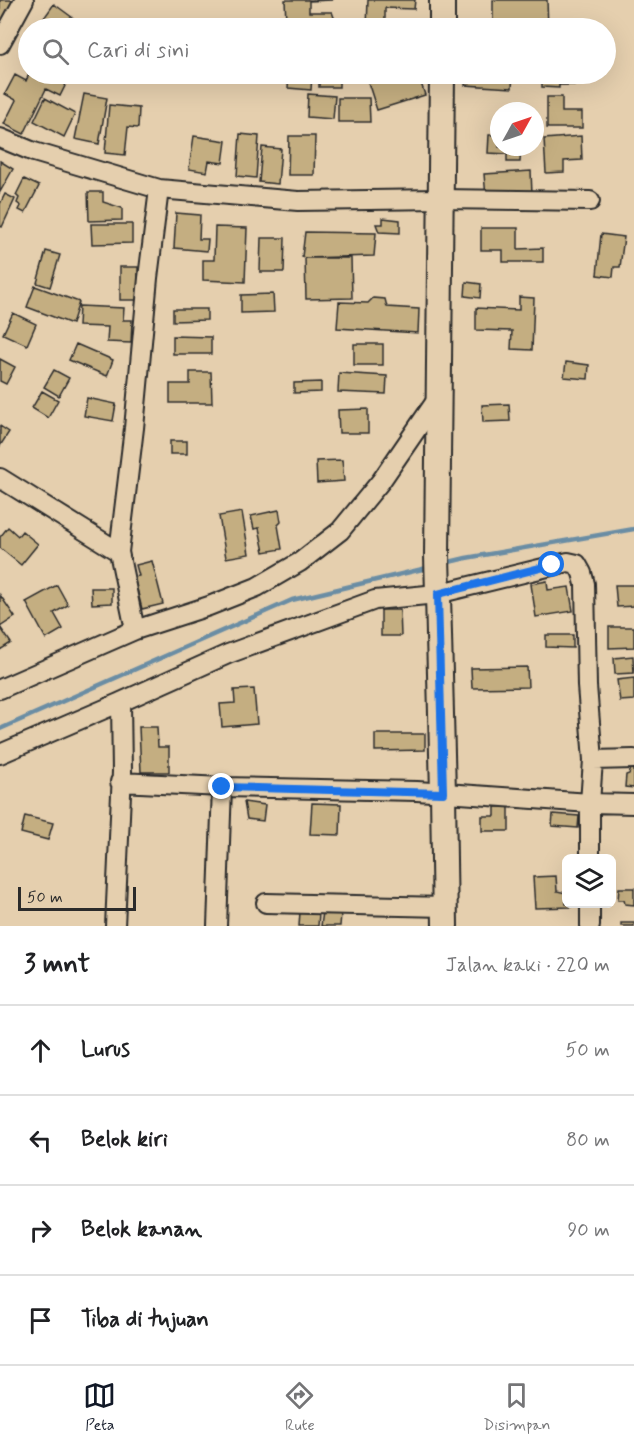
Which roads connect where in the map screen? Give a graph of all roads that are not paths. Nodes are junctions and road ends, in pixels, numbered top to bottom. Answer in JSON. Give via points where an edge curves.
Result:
{"nodes":[{"id":1,"x":24,"y":0,"type":"edge"},
{"id":2,"x":442,"y":0,"type":"edge"},
{"id":3,"x":442,"y":18,"type":"edge"},
{"id":4,"x":0,"y":44,"type":"edge"},
{"id":5,"x":442,"y":84,"type":"edge"},
{"id":6,"x":0,"y":138,"type":"edge"},
{"id":7,"x":159,"y":189,"type":"junction"},
{"id":8,"x":440,"y":199,"type":"junction"},
{"id":9,"x":590,"y":201,"type":"dead end"},
{"id":10,"x":438,"y":398,"type":"junction"},
{"id":11,"x":0,"y":478,"type":"edge"},
{"id":12,"x":119,"y":552,"type":"junction"},
{"id":13,"x":437,"y":588,"type":"junction"},
{"id":14,"x":135,"y":630,"type":"junction"},
{"id":15,"x":0,"y":688,"type":"edge"},
{"id":16,"x":121,"y":702,"type":"junction"},
{"id":17,"x":0,"y":754,"type":"edge"},
{"id":18,"x":634,"y":759,"type":"edge"},
{"id":19,"x":593,"y":760,"type":"junction"},
{"id":20,"x":120,"y":782,"type":"junction"},
{"id":21,"x":222,"y":787,"type":"junction"},
{"id":22,"x":443,"y":793,"type":"junction"},
{"id":23,"x":590,"y":803,"type":"junction"},
{"id":24,"x":634,"y":804,"type":"edge"},
{"id":25,"x":590,"y":854,"type":"edge"},
{"id":26,"x":266,"y":903,"type":"dead end"},
{"id":27,"x":590,"y":908,"type":"edge"},
{"id":28,"x":445,"y":917,"type":"edge"},
{"id":29,"x":115,"y":926,"type":"edge"},
{"id":30,"x":217,"y":926,"type":"edge"},
{"id":31,"x":590,"y":926,"type":"edge"}],
"edges":[{"from":1,"to":4,"type":"street"},
{"from":2,"to":3,"type":"street"},
{"from":5,"to":8,"type":"street"},
{"from":6,"to":7,"type":"street"},
{"from":7,"to":8,"type":"street","via":[[298,201]]},
{"from":7,"to":12,"type":"street"},
{"from":8,"to":9,"type":"street"},
{"from":8,"to":10,"type":"street"},
{"from":10,"to":13,"type":"street"},
{"from":10,"to":14,"type":"street","via":[[381,481],[340,531],[300,562],[256,587]]},
{"from":11,"to":12,"type":"street"},
{"from":12,"to":14,"type":"street"},
{"from":13,"to":16,"type":"street","via":[[375,600],[228,654]]},
{"from":13,"to":19,"type":"street","via":[[568,562],[577,564],[585,584]]},
{"from":13,"to":22,"type":"street"},
{"from":14,"to":15,"type":"street"},
{"from":16,"to":17,"type":"street"},
{"from":16,"to":20,"type":"street"},
{"from":18,"to":19,"type":"street"},
{"from":19,"to":23,"type":"street"},
{"from":20,"to":21,"type":"street"},
{"from":20,"to":29,"type":"street"},
{"from":21,"to":22,"type":"street"},
{"from":21,"to":30,"type":"street"},
{"from":22,"to":23,"type":"street"},
{"from":22,"to":28,"type":"street"},
{"from":23,"to":24,"type":"street"},
{"from":23,"to":25,"type":"street"},
{"from":26,"to":28,"type":"street"},
{"from":27,"to":31,"type":"street"}]}
